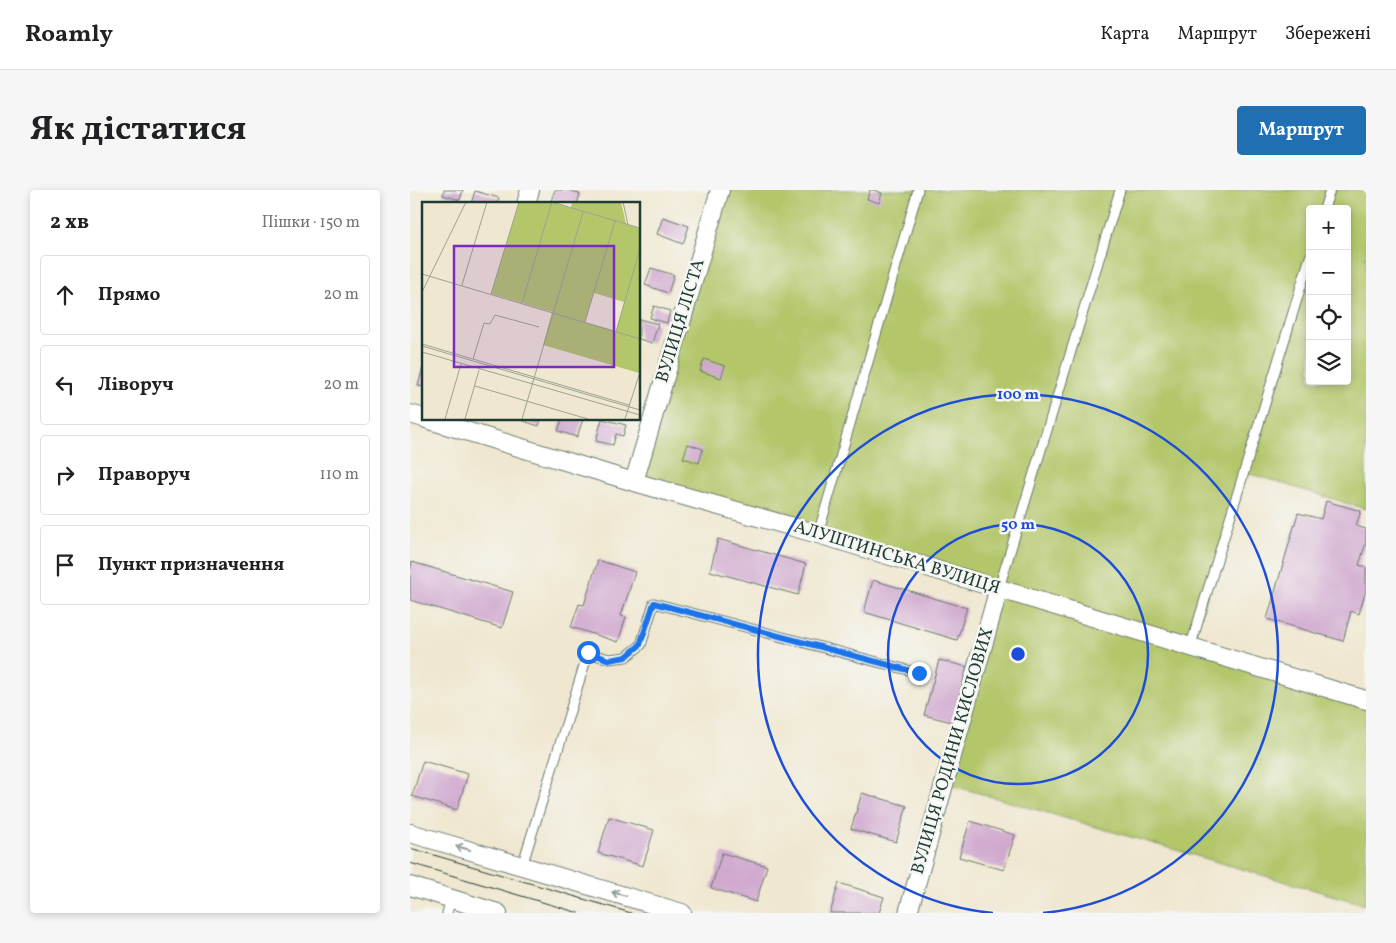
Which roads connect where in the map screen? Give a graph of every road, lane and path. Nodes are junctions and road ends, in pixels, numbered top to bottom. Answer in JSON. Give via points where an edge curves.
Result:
{"nodes":[{"id":1,"x":720,"y":190,"type":"edge"},
{"id":2,"x":918,"y":190,"type":"edge"},
{"id":3,"x":1120,"y":190,"type":"edge"},
{"id":4,"x":1330,"y":190,"type":"edge"},
{"id":5,"x":1325,"y":205,"type":"edge"},
{"id":6,"x":1306,"y":270,"type":"edge"},
{"id":7,"x":439,"y":420,"type":"edge"},
{"id":8,"x":460,"y":423,"type":"edge"},
{"id":9,"x":634,"y":482,"type":"junction"},
{"id":10,"x":818,"y":534,"type":"junction"},
{"id":11,"x":999,"y":588,"type":"junction"},
{"id":12,"x":1190,"y":648,"type":"junction"},
{"id":13,"x":919,"y":673,"type":"dead end"},
{"id":14,"x":1366,"y":700,"type":"edge"},
{"id":15,"x":410,"y":833,"type":"edge"},
{"id":16,"x":522,"y":866,"type":"junction"},
{"id":17,"x":410,"y":886,"type":"edge"},
{"id":18,"x":449,"y":906,"type":"edge"},
{"id":19,"x":498,"y":913,"type":"edge"},
{"id":20,"x":682,"y":913,"type":"edge"},
{"id":21,"x":908,"y":913,"type":"edge"}],
"edges":[{"from":1,"to":9,"type":"street","name":"ВУЛИЦЯ ЛІСТА"},
{"from":2,"to":10,"type":"lane"},
{"from":3,"to":11,"type":"lane"},
{"from":4,"to":5,"type":"lane"},
{"from":6,"to":12,"type":"lane"},
{"from":7,"to":8,"type":"street","name":"АЛУШТИНСЬКА ВУЛИЦЯ"},
{"from":8,"to":9,"type":"street","name":"АЛУШТИНСЬКА ВУЛИЦЯ"},
{"from":9,"to":10,"type":"street","name":"АЛУШТИНСЬКА ВУЛИЦЯ"},
{"from":10,"to":11,"type":"street","name":"АЛУШТИНСЬКА ВУЛИЦЯ"},
{"from":11,"to":12,"type":"street","name":"АЛУШТИНСЬКА ВУЛИЦЯ"},
{"from":11,"to":21,"type":"street","name":"ВУЛИЦЯ РОДИНИ КИСЛОВИХ"},
{"from":12,"to":14,"type":"street","name":"АЛУШТИНСЬКА ВУЛИЦЯ"},
{"from":13,"to":16,"type":"lane","via":[[654,603],[640,645],[626,657],[609,660],[588,652]]},
{"from":16,"to":15,"type":"street","one_way":true},
{"from":20,"to":16,"type":"street","one_way":true},
{"from":17,"to":18,"type":"street"},
{"from":18,"to":19,"type":"street"}]}
